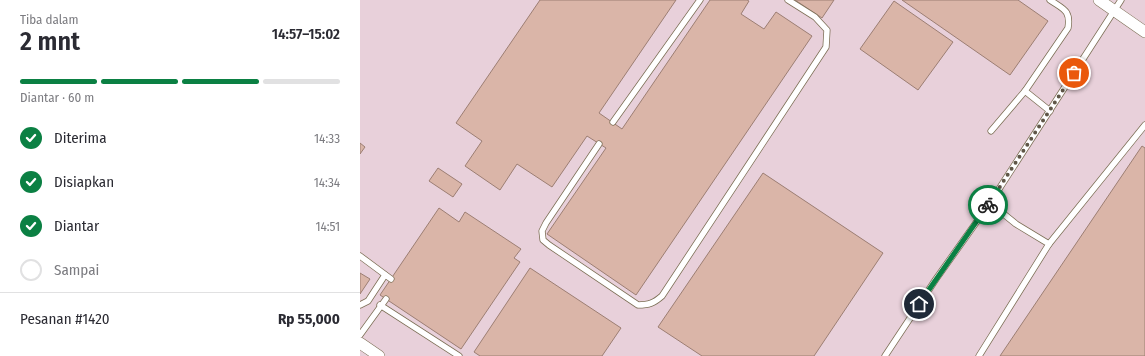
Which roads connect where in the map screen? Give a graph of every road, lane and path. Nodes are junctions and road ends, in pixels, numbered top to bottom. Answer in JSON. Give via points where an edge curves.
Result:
{"nodes":[{"id":1,"x":700,"y":0,"type":"edge"},
{"id":2,"x":788,"y":0,"type":"edge"},
{"id":3,"x":1050,"y":0,"type":"edge"},
{"id":4,"x":1099,"y":0,"type":"edge"},
{"id":5,"x":1121,"y":0,"type":"edge"},
{"id":6,"x":1114,"y":10,"type":"junction"},
{"id":7,"x":1145,"y":32,"type":"edge"},
{"id":8,"x":1025,"y":91,"type":"junction"},
{"id":9,"x":1050,"y":111,"type":"junction"},
{"id":10,"x":613,"y":122,"type":"dead end"},
{"id":11,"x":1145,"y":125,"type":"edge"},
{"id":12,"x":991,"y":132,"type":"dead end"},
{"id":13,"x":599,"y":144,"type":"dead end"},
{"id":14,"x":990,"y":203,"type":"junction"},
{"id":15,"x":1049,"y":244,"type":"junction"},
{"id":16,"x":360,"y":256,"type":"edge"},
{"id":17,"x":385,"y":274,"type":"junction"},
{"id":18,"x":391,"y":279,"type":"dead end"},
{"id":19,"x":386,"y":299,"type":"dead end"},
{"id":20,"x":360,"y":305,"type":"edge"},
{"id":21,"x":380,"y":305,"type":"junction"},
{"id":22,"x":360,"y":335,"type":"edge"},
{"id":23,"x":360,"y":343,"type":"edge"},
{"id":24,"x":379,"y":356,"type":"edge"},
{"id":25,"x":459,"y":356,"type":"edge"},
{"id":26,"x":884,"y":356,"type":"edge"},
{"id":27,"x":979,"y":356,"type":"edge"}],
"edges":[{"from":1,"to":10,"type":"lane"},
{"from":2,"to":13,"type":"lane","via":[[815,17],[827,30],[826,47],[662,296],[654,303],[638,305],[543,240],[542,231],[546,223]]},
{"from":3,"to":8,"type":"lane","via":[[1067,11],[1070,19],[1068,28]]},
{"from":4,"to":6,"type":"street"},
{"from":5,"to":6,"type":"lane"},
{"from":6,"to":7,"type":"street"},
{"from":6,"to":9,"type":"lane"},
{"from":8,"to":9,"type":"lane"},
{"from":8,"to":12,"type":"lane"},
{"from":9,"to":14,"type":"lane"},
{"from":11,"to":15,"type":"lane"},
{"from":14,"to":15,"type":"lane","via":[[1016,224]]},
{"from":14,"to":26,"type":"lane"},
{"from":15,"to":27,"type":"lane"},
{"from":16,"to":17,"type":"lane"},
{"from":17,"to":18,"type":"lane"},
{"from":17,"to":20,"type":"lane","via":[[368,301]]},
{"from":19,"to":21,"type":"lane"},
{"from":21,"to":22,"type":"lane"},
{"from":21,"to":25,"type":"lane"},
{"from":23,"to":24,"type":"street"}]}
